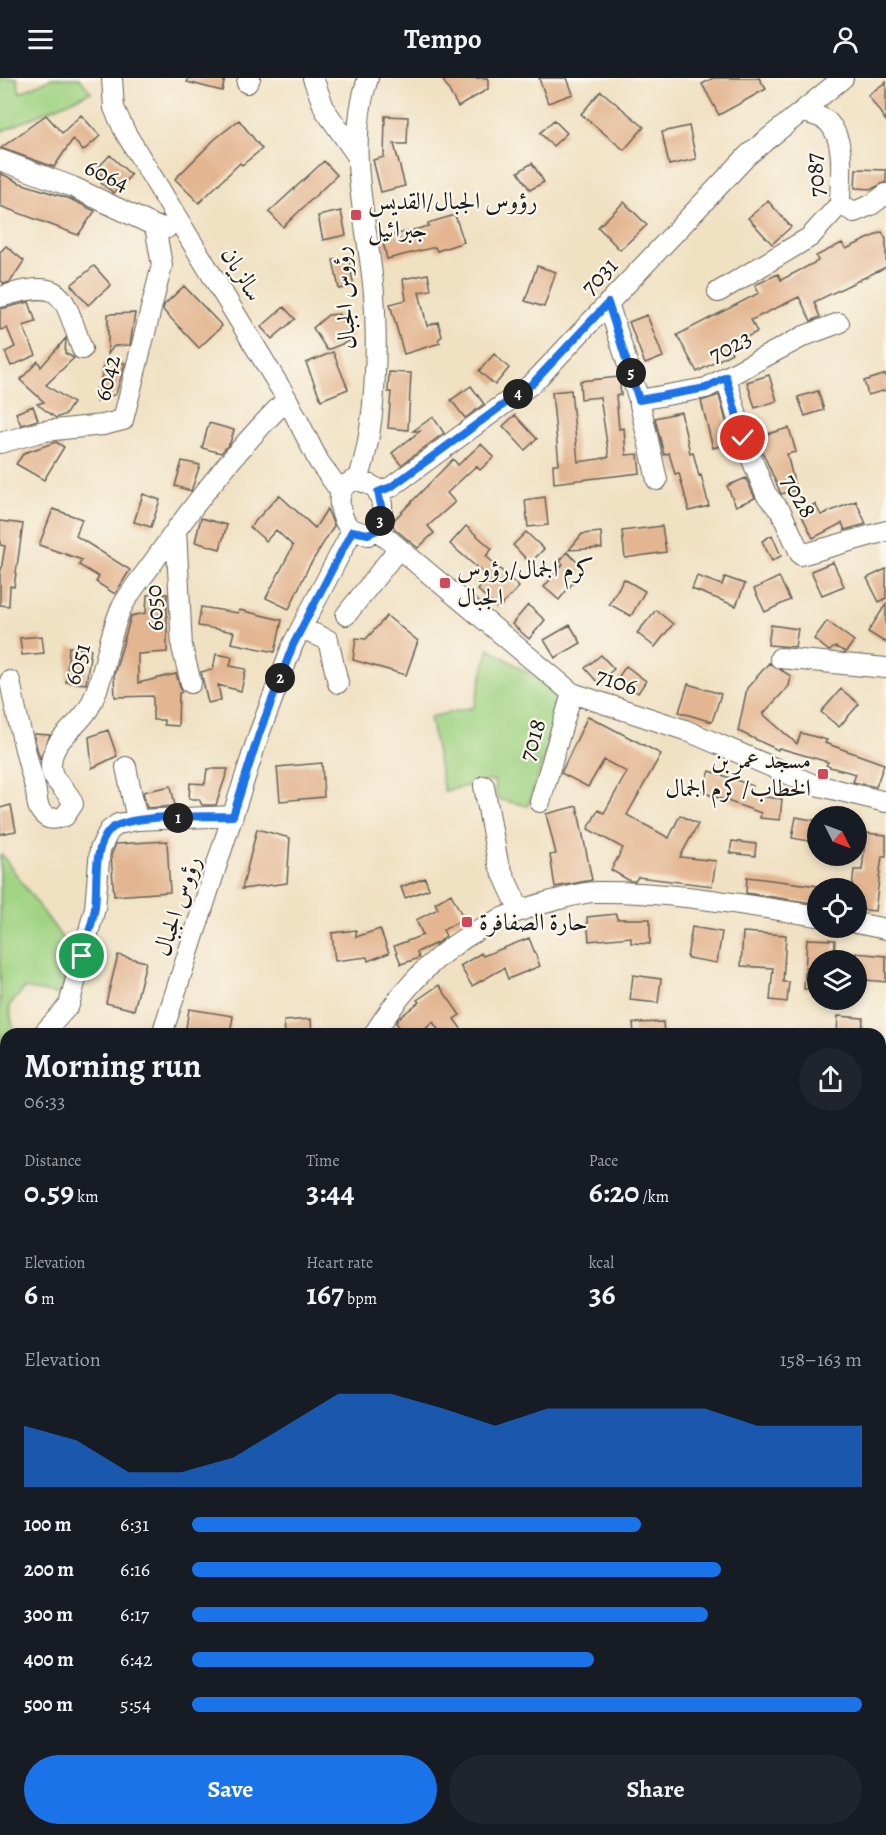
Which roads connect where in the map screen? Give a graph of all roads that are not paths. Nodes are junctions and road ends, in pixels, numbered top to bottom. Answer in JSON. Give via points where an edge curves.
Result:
{"nodes":[{"id":1,"x":112,"y":78,"type":"edge"},
{"id":2,"x":313,"y":78,"type":"edge"},
{"id":3,"x":368,"y":78,"type":"edge"},
{"id":4,"x":843,"y":78,"type":"edge"},
{"id":5,"x":802,"y":111,"type":"junction"},
{"id":6,"x":356,"y":154,"type":"junction"},
{"id":7,"x":0,"y":160,"type":"edge"},
{"id":8,"x":886,"y":194,"type":"edge"},
{"id":9,"x":840,"y":204,"type":"junction"},
{"id":10,"x":155,"y":226,"type":"junction"},
{"id":11,"x":191,"y":239,"type":"junction"},
{"id":12,"x":718,"y":292,"type":"dead end"},
{"id":13,"x":0,"y":297,"type":"edge"},
{"id":14,"x":608,"y":303,"type":"junction"},
{"id":15,"x":839,"y":323,"type":"dead end"},
{"id":16,"x":82,"y":349,"type":"dead end"},
{"id":17,"x":726,"y":377,"type":"junction"},
{"id":18,"x":287,"y":399,"type":"junction"},
{"id":19,"x":639,"y":400,"type":"junction"},
{"id":20,"x":0,"y":443,"type":"edge"},
{"id":21,"x":358,"y":480,"type":"junction"},
{"id":22,"x":657,"y":480,"type":"dead end"},
{"id":23,"x":341,"y":492,"type":"junction"},
{"id":24,"x":378,"y":492,"type":"junction"},
{"id":25,"x":176,"y":529,"type":"junction"},
{"id":26,"x":377,"y":530,"type":"junction"},
{"id":27,"x":352,"y":531,"type":"junction"},
{"id":28,"x":886,"y":531,"type":"edge"},
{"id":29,"x":399,"y":548,"type":"junction"},
{"id":30,"x":346,"y":615,"type":"dead end"},
{"id":31,"x":301,"y":628,"type":"junction"},
{"id":32,"x":780,"y":658,"type":"dead end"},
{"id":33,"x":886,"y":668,"type":"edge"},
{"id":34,"x":10,"y":681,"type":"dead end"},
{"id":35,"x":191,"y":683,"type":"dead end"},
{"id":36,"x":338,"y":683,"type":"dead end"},
{"id":37,"x":572,"y":693,"type":"junction"},
{"id":38,"x":126,"y":767,"type":"dead end"},
{"id":39,"x":484,"y":786,"type":"dead end"},
{"id":40,"x":540,"y":802,"type":"dead end"},
{"id":41,"x":886,"y":802,"type":"edge"},
{"id":42,"x":233,"y":816,"type":"junction"},
{"id":43,"x":137,"y":820,"type":"junction"},
{"id":44,"x":519,"y":909,"type":"junction"},
{"id":45,"x":807,"y":914,"type":"edge"},
{"id":46,"x":867,"y":925,"type":"edge"},
{"id":47,"x":886,"y":929,"type":"edge"},
{"id":48,"x":48,"y":1028,"type":"edge"},
{"id":49,"x":164,"y":1028,"type":"edge"},
{"id":50,"x":378,"y":1028,"type":"edge"}],
"edges":[{"from":1,"to":11,"type":"street","name":"سالزيان","via":[[114,108],[125,132]]},
{"from":2,"to":6,"type":"street","via":[[326,110]]},
{"from":3,"to":6,"type":"street","name":"رؤوس الجبال","via":[[361,98]]},
{"from":4,"to":5,"type":"street","name":"7031"},
{"from":5,"to":9,"type":"street","name":"7087","via":[[827,120],[837,133]]},
{"from":5,"to":14,"type":"street","name":"7031","via":[[748,155]]},
{"from":6,"to":21,"type":"street","name":"رؤوس الجبال","via":[[374,295],[374,390]]},
{"from":7,"to":10,"type":"street","name":"6064","via":[[73,187]]},
{"from":8,"to":9,"type":"street","name":"7087","via":[[854,212]]},
{"from":9,"to":12,"type":"street","via":[[810,237]]},
{"from":10,"to":11,"type":"street","name":"6064"},
{"from":10,"to":20,"type":"street","name":"6042","via":[[162,265],[123,420],[44,431]]},
{"from":11,"to":18,"type":"street","name":"سالزيان"},
{"from":13,"to":16,"type":"street","via":[[30,288],[51,289],[61,295]]},
{"from":14,"to":19,"type":"street"},
{"from":14,"to":24,"type":"street","name":"7031","via":[[533,383],[391,487]]},
{"from":15,"to":17,"type":"street","name":"7023","via":[[804,336]]},
{"from":17,"to":19,"type":"street","name":"7023","via":[[706,388]]},
{"from":17,"to":28,"type":"street","name":"7028","via":[[743,438],[766,494],[782,512],[801,555]]},
{"from":18,"to":23,"type":"street","name":"سالزيان","via":[[319,462]]},
{"from":18,"to":25,"type":"street","name":"6051","via":[[239,447]]},
{"from":19,"to":22,"type":"street"},
{"from":21,"to":23,"type":"street","via":[[351,481]]},
{"from":21,"to":24,"type":"street"},
{"from":23,"to":27,"type":"street","via":[[339,508]]},
{"from":24,"to":26,"type":"street","via":[[382,510]]},
{"from":25,"to":34,"type":"street","name":"6051","via":[[121,608],[99,688],[86,714],[54,750],[54,778],[70,793],[73,804],[64,816],[54,819],[37,807]]},
{"from":25,"to":35,"type":"street","name":"6050","via":[[182,647]]},
{"from":26,"to":27,"type":"street","via":[[368,534]]},
{"from":26,"to":29,"type":"street","name":"7106"},
{"from":27,"to":31,"type":"street","name":"رؤوس الجبال"},
{"from":29,"to":30,"type":"street"},
{"from":29,"to":37,"type":"street","name":"7106"},
{"from":31,"to":36,"type":"street","via":[[328,640]]},
{"from":31,"to":42,"type":"street","name":"رؤوس الجبال","via":[[259,734]]},
{"from":32,"to":33,"type":"street"},
{"from":37,"to":40,"type":"street","name":"7018"},
{"from":37,"to":41,"type":"street","name":"7106","via":[[685,730],[812,784]]},
{"from":38,"to":43,"type":"street"},
{"from":39,"to":44,"type":"street","via":[[498,863]]},
{"from":42,"to":43,"type":"street"},
{"from":42,"to":49,"type":"street","name":"رؤوس الجبال"},
{"from":43,"to":48,"type":"street","via":[[118,824],[109,831],[100,849],[95,908],[69,1005]]},
{"from":44,"to":45,"type":"street","via":[[593,891],[680,895]]},
{"from":44,"to":50,"type":"street","via":[[467,936],[417,974]]},
{"from":46,"to":47,"type":"street"}]}
